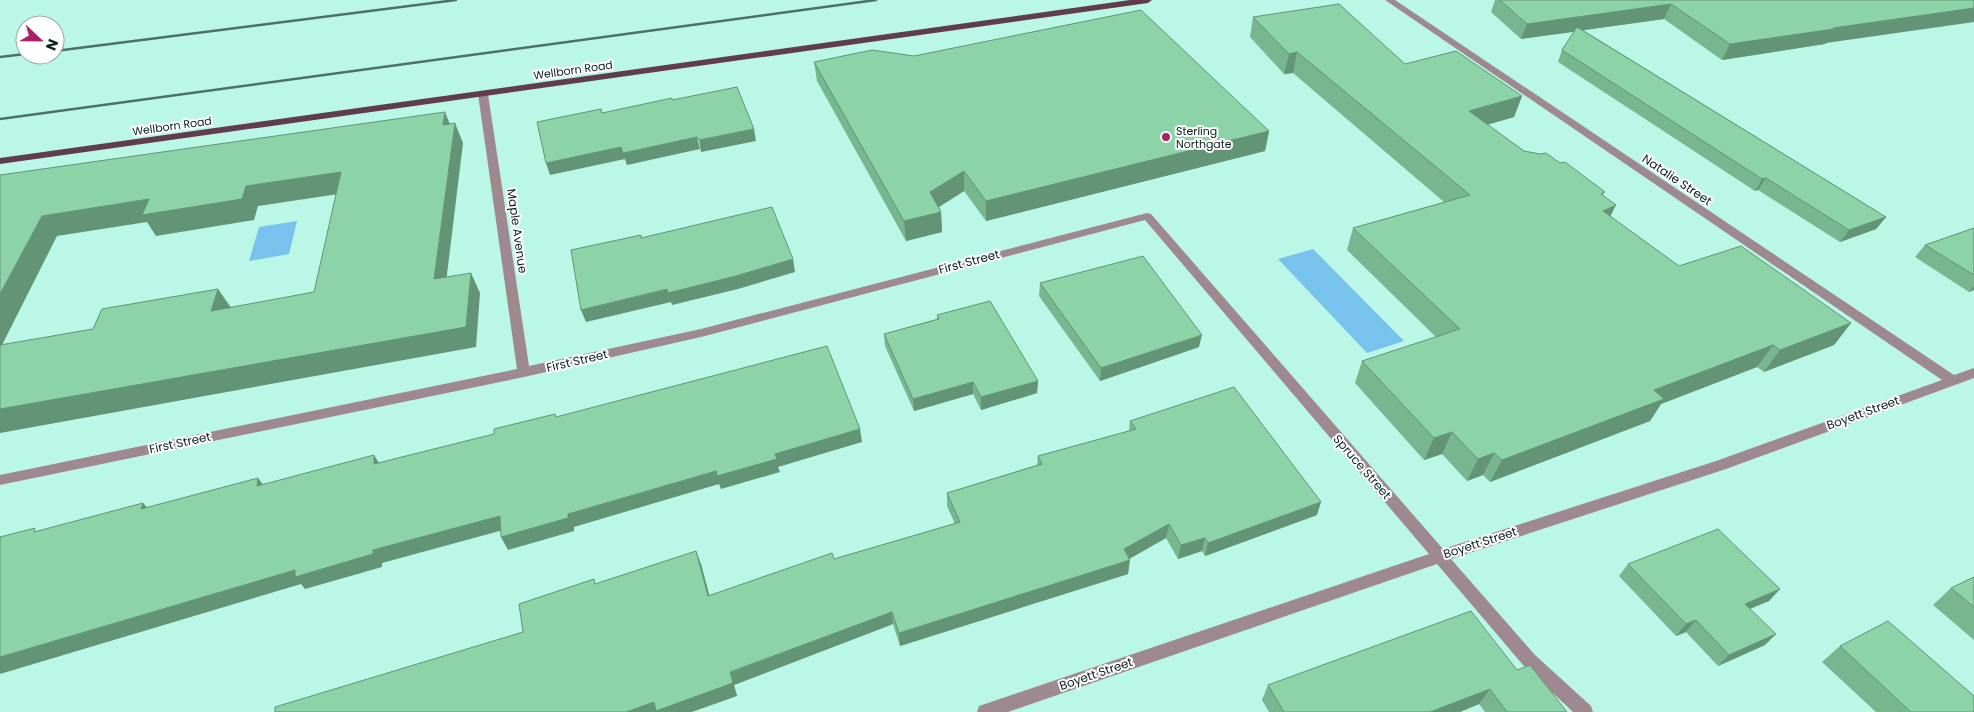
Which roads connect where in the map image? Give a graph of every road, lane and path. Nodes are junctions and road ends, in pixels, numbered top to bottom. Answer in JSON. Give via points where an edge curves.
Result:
{"nodes":[{"id":1,"x":1148,"y":0,"type":"edge"},
{"id":2,"x":1389,"y":0,"type":"edge"},
{"id":3,"x":483,"y":94,"type":"junction"},
{"id":4,"x":0,"y":161,"type":"edge"},
{"id":5,"x":1147,"y":216,"type":"joint"},
{"id":6,"x":524,"y":372,"type":"junction"},
{"id":7,"x":1974,"y":373,"type":"edge"},
{"id":8,"x":1951,"y":380,"type":"junction"},
{"id":9,"x":0,"y":480,"type":"edge"},
{"id":10,"x":1438,"y":557,"type":"junction"},
{"id":11,"x":985,"y":712,"type":"edge"},
{"id":12,"x":1585,"y":712,"type":"edge"}],
"edges":[{"from":1,"to":3,"type":"main road","name":"Wellborn Road"},
{"from":2,"to":8,"type":"street","name":"Natalie Street"},
{"from":3,"to":4,"type":"main road","name":"Wellborn Road"},
{"from":3,"to":6,"type":"street","name":"Maple Avenue"},
{"from":5,"to":6,"type":"street","name":"First Street","via":[[701,333]]},
{"from":5,"to":10,"type":"street","name":"Spruce Street"},
{"from":6,"to":9,"type":"street","name":"First Street"},
{"from":7,"to":8,"type":"street","name":"Boyett Street"},
{"from":8,"to":10,"type":"street","name":"Boyett Street","via":[[1721,465]]},
{"from":10,"to":11,"type":"street","name":"Boyett Street"},
{"from":10,"to":12,"type":"street","name":"Spruce Street","via":[[1529,660]]}]}
